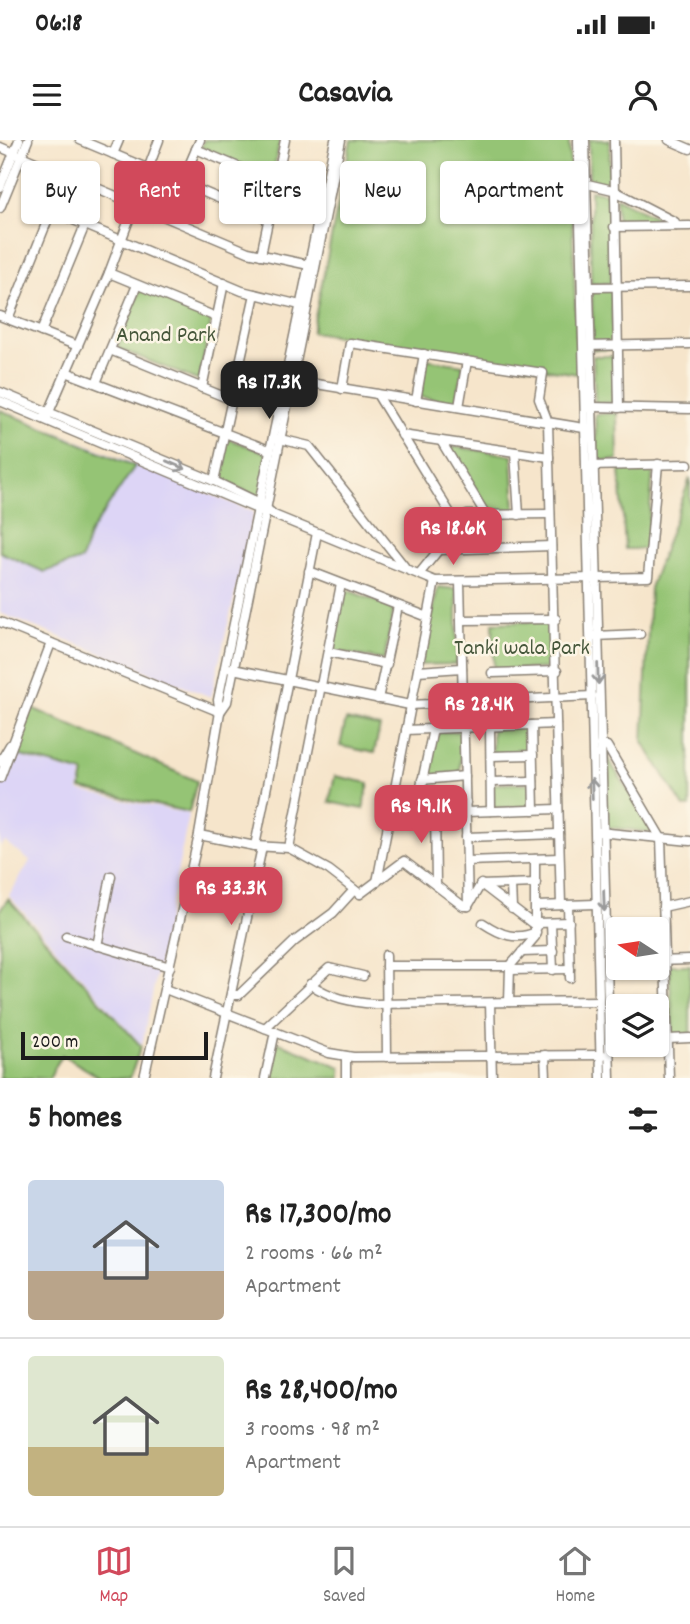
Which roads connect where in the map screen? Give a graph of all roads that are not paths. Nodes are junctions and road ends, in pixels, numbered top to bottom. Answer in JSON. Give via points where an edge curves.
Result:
{"nodes":[{"id":1,"x":19,"y":140,"type":"edge"},
{"id":2,"x":28,"y":140,"type":"edge"},
{"id":3,"x":80,"y":140,"type":"edge"},
{"id":4,"x":119,"y":140,"type":"edge"},
{"id":5,"x":159,"y":140,"type":"edge"},
{"id":6,"x":285,"y":140,"type":"edge"},
{"id":7,"x":335,"y":140,"type":"edge"},
{"id":8,"x":341,"y":140,"type":"edge"},
{"id":9,"x":578,"y":140,"type":"edge"},
{"id":10,"x":585,"y":140,"type":"edge"},
{"id":11,"x":614,"y":140,"type":"edge"},
{"id":12,"x":669,"y":140,"type":"edge"},
{"id":13,"x":198,"y":144,"type":"edge"},
{"id":14,"x":0,"y":147,"type":"edge"},
{"id":15,"x":690,"y":149,"type":"edge"},
{"id":16,"x":113,"y":153,"type":"junction"},
{"id":17,"x":18,"y":155,"type":"junction"},
{"id":18,"x":33,"y":161,"type":"edge"},
{"id":19,"x":132,"y":161,"type":"edge"},
{"id":20,"x":151,"y":161,"type":"edge"},
{"id":21,"x":191,"y":161,"type":"edge"},
{"id":22,"x":232,"y":161,"type":"edge"},
{"id":23,"x":281,"y":161,"type":"edge"},
{"id":24,"x":580,"y":161,"type":"edge"},
{"id":25,"x":584,"y":161,"type":"edge"},
{"id":26,"x":588,"y":184,"type":"edge"},
{"id":27,"x":4,"y":187,"type":"edge"},
{"id":28,"x":613,"y":190,"type":"junction"},
{"id":29,"x":0,"y":193,"type":"edge"},
{"id":30,"x":0,"y":208,"type":"edge"},
{"id":31,"x":46,"y":224,"type":"edge"},
{"id":32,"x":129,"y":224,"type":"edge"},
{"id":33,"x":186,"y":224,"type":"edge"},
{"id":34,"x":267,"y":224,"type":"edge"},
{"id":35,"x":583,"y":224,"type":"edge"},
{"id":36,"x":585,"y":224,"type":"edge"},
{"id":37,"x":85,"y":225,"type":"joint"},
{"id":38,"x":676,"y":226,"type":"junction"},
{"id":39,"x":690,"y":226,"type":"edge"},
{"id":40,"x":614,"y":227,"type":"junction"},
{"id":41,"x":122,"y":240,"type":"junction"},
{"id":42,"x":261,"y":255,"type":"junction"},
{"id":43,"x":309,"y":265,"type":"junction"},
{"id":44,"x":109,"y":273,"type":"junction"},
{"id":45,"x":224,"y":283,"type":"junction"},
{"id":46,"x":137,"y":285,"type":"junction"},
{"id":47,"x":690,"y":286,"type":"edge"},
{"id":48,"x":589,"y":287,"type":"junction"},
{"id":49,"x":614,"y":287,"type":"junction"},
{"id":50,"x":255,"y":294,"type":"junction"},
{"id":51,"x":300,"y":305,"type":"junction"},
{"id":52,"x":216,"y":317,"type":"junction"},
{"id":53,"x":4,"y":318,"type":"edge"},
{"id":54,"x":41,"y":332,"type":"junction"},
{"id":55,"x":690,"y":344,"type":"edge"},
{"id":56,"x":616,"y":345,"type":"junction"},
{"id":57,"x":78,"y":346,"type":"junction"},
{"id":58,"x":586,"y":346,"type":"junction"},
{"id":59,"x":110,"y":350,"type":"junction"},
{"id":60,"x":424,"y":354,"type":"junction"},
{"id":61,"x":467,"y":361,"type":"junction"},
{"id":62,"x":66,"y":372,"type":"junction"},
{"id":63,"x":292,"y":380,"type":"junction"},
{"id":64,"x":96,"y":383,"type":"junction"},
{"id":65,"x":202,"y":388,"type":"junction"},
{"id":66,"x":342,"y":389,"type":"junction"},
{"id":67,"x":0,"y":392,"type":"edge"},
{"id":68,"x":377,"y":394,"type":"junction"},
{"id":69,"x":232,"y":400,"type":"junction"},
{"id":70,"x":0,"y":401,"type":"edge"},
{"id":71,"x":416,"y":401,"type":"junction"},
{"id":72,"x":459,"y":407,"type":"junction"},
{"id":73,"x":591,"y":407,"type":"junction"},
{"id":74,"x":619,"y":408,"type":"junction"},
{"id":75,"x":690,"y":409,"type":"edge"},
{"id":76,"x":48,"y":416,"type":"junction"},
{"id":77,"x":548,"y":422,"type":"junction"},
{"id":78,"x":584,"y":428,"type":"junction"},
{"id":79,"x":223,"y":435,"type":"junction"},
{"id":80,"x":402,"y":435,"type":"junction"},
{"id":81,"x":280,"y":439,"type":"junction"},
{"id":82,"x":441,"y":441,"type":"junction"},
{"id":83,"x":270,"y":450,"type":"junction"},
{"id":84,"x":515,"y":452,"type":"junction"},
{"id":85,"x":549,"y":457,"type":"junction"},
{"id":86,"x":658,"y":464,"type":"junction"},
{"id":87,"x":688,"y":464,"type":"dead end"},
{"id":88,"x":589,"y":466,"type":"junction"},
{"id":89,"x":214,"y":481,"type":"junction"},
{"id":90,"x":261,"y":508,"type":"junction"},
{"id":91,"x":519,"y":514,"type":"junction"},
{"id":92,"x":550,"y":514,"type":"junction"},
{"id":93,"x":486,"y":515,"type":"junction"},
{"id":94,"x":458,"y":526,"type":"junction"},
{"id":95,"x":317,"y":533,"type":"junction"},
{"id":96,"x":551,"y":546,"type":"junction"},
{"id":97,"x":439,"y":550,"type":"junction"},
{"id":98,"x":406,"y":568,"type":"junction"},
{"id":99,"x":309,"y":571,"type":"junction"},
{"id":100,"x":418,"y":574,"type":"junction"},
{"id":101,"x":591,"y":578,"type":"junction"},
{"id":102,"x":554,"y":579,"type":"junction"},
{"id":103,"x":435,"y":581,"type":"junction"},
{"id":104,"x":460,"y":581,"type":"junction"},
{"id":105,"x":341,"y":584,"type":"junction"},
{"id":106,"x":398,"y":606,"type":"junction"},
{"id":107,"x":428,"y":617,"type":"junction"},
{"id":108,"x":556,"y":619,"type":"junction"},
{"id":109,"x":461,"y":620,"type":"junction"},
{"id":110,"x":0,"y":622,"type":"edge"},
{"id":111,"x":0,"y":627,"type":"edge"},
{"id":112,"x":640,"y":634,"type":"dead end"},
{"id":113,"x":593,"y":636,"type":"junction"},
{"id":114,"x":50,"y":645,"type":"junction"},
{"id":115,"x":328,"y":652,"type":"junction"},
{"id":116,"x":387,"y":664,"type":"junction"},
{"id":117,"x":229,"y":668,"type":"junction"},
{"id":118,"x":462,"y":668,"type":"junction"},
{"id":119,"x":418,"y":671,"type":"junction"},
{"id":120,"x":557,"y":671,"type":"junction"},
{"id":121,"x":492,"y":673,"type":"dead end"},
{"id":122,"x":288,"y":679,"type":"junction"},
{"id":123,"x":321,"y":685,"type":"junction"},
{"id":124,"x":594,"y":696,"type":"junction"},
{"id":125,"x":379,"y":699,"type":"junction"},
{"id":126,"x":557,"y":700,"type":"junction"},
{"id":127,"x":463,"y":704,"type":"junction"},
{"id":128,"x":410,"y":705,"type":"junction"},
{"id":129,"x":220,"y":712,"type":"junction"},
{"id":130,"x":556,"y":724,"type":"junction"},
{"id":131,"x":532,"y":725,"type":"junction"},
{"id":132,"x":490,"y":727,"type":"junction"},
{"id":133,"x":464,"y":728,"type":"junction"},
{"id":134,"x":433,"y":729,"type":"junction"},
{"id":135,"x":406,"y":730,"type":"junction"},
{"id":136,"x":10,"y":745,"type":"junction"},
{"id":137,"x":600,"y":746,"type":"junction"},
{"id":138,"x":533,"y":755,"type":"junction"},
{"id":139,"x":491,"y":757,"type":"junction"},
{"id":140,"x":0,"y":762,"type":"edge"},
{"id":141,"x":465,"y":776,"type":"junction"},
{"id":142,"x":0,"y":778,"type":"edge"},
{"id":143,"x":422,"y":780,"type":"junction"},
{"id":144,"x":533,"y":781,"type":"junction"},
{"id":145,"x":491,"y":782,"type":"junction"},
{"id":146,"x":466,"y":802,"type":"junction"},
{"id":147,"x":435,"y":805,"type":"junction"},
{"id":148,"x":417,"y":806,"type":"junction"},
{"id":149,"x":391,"y":808,"type":"junction"},
{"id":150,"x":558,"y":808,"type":"junction"},
{"id":151,"x":534,"y":810,"type":"junction"},
{"id":152,"x":491,"y":811,"type":"junction"},
{"id":153,"x":466,"y":812,"type":"junction"},
{"id":154,"x":598,"y":832,"type":"junction"},
{"id":155,"x":559,"y":834,"type":"junction"},
{"id":156,"x":199,"y":835,"type":"junction"},
{"id":157,"x":466,"y":836,"type":"junction"},
{"id":158,"x":661,"y":838,"type":"junction"},
{"id":159,"x":690,"y":841,"type":"edge"},
{"id":160,"x":258,"y":846,"type":"junction"},
{"id":161,"x":289,"y":848,"type":"junction"},
{"id":162,"x":559,"y":858,"type":"junction"},
{"id":163,"x":535,"y":859,"type":"junction"},
{"id":164,"x":467,"y":861,"type":"junction"},
{"id":165,"x":111,"y":876,"type":"dead end"},
{"id":166,"x":377,"y":882,"type":"junction"},
{"id":167,"x":536,"y":883,"type":"junction"},
{"id":168,"x":481,"y":884,"type":"junction"},
{"id":169,"x":511,"y":884,"type":"junction"},
{"id":170,"x":436,"y":885,"type":"junction"},
{"id":171,"x":468,"y":885,"type":"junction"},
{"id":172,"x":354,"y":890,"type":"junction"},
{"id":173,"x":690,"y":901,"type":"edge"},
{"id":174,"x":595,"y":904,"type":"junction"},
{"id":175,"x":565,"y":905,"type":"junction"},
{"id":176,"x":468,"y":906,"type":"junction"},
{"id":177,"x":537,"y":906,"type":"junction"},
{"id":178,"x":663,"y":907,"type":"junction"},
{"id":179,"x":512,"y":909,"type":"junction"},
{"id":180,"x":663,"y":917,"type":"edge"},
{"id":181,"x":569,"y":922,"type":"junction"},
{"id":182,"x":483,"y":923,"type":"dead end"},
{"id":183,"x":551,"y":923,"type":"junction"},
{"id":184,"x":537,"y":927,"type":"junction"},
{"id":185,"x":66,"y":936,"type":"dead end"},
{"id":186,"x":97,"y":946,"type":"junction"},
{"id":187,"x":553,"y":951,"type":"junction"},
{"id":188,"x":522,"y":952,"type":"junction"},
{"id":189,"x":386,"y":955,"type":"dead end"},
{"id":190,"x":690,"y":960,"type":"edge"},
{"id":191,"x":669,"y":961,"type":"edge"},
{"id":192,"x":602,"y":962,"type":"junction"},
{"id":193,"x":606,"y":962,"type":"edge"},
{"id":194,"x":386,"y":966,"type":"junction"},
{"id":195,"x":170,"y":967,"type":"junction"},
{"id":196,"x":510,"y":968,"type":"junction"},
{"id":197,"x":553,"y":970,"type":"junction"},
{"id":198,"x":363,"y":976,"type":"dead end"},
{"id":199,"x":310,"y":984,"type":"junction"},
{"id":200,"x":165,"y":989,"type":"junction"},
{"id":201,"x":232,"y":995,"type":"junction"},
{"id":202,"x":598,"y":1001,"type":"junction"},
{"id":203,"x":509,"y":1002,"type":"junction"},
{"id":204,"x":490,"y":1003,"type":"junction"},
{"id":205,"x":386,"y":1004,"type":"junction"},
{"id":206,"x":228,"y":1014,"type":"junction"},
{"id":207,"x":265,"y":1028,"type":"junction"},
{"id":208,"x":275,"y":1032,"type":"junction"},
{"id":209,"x":690,"y":1038,"type":"edge"},
{"id":210,"x":669,"y":1039,"type":"edge"},
{"id":211,"x":545,"y":1055,"type":"junction"},
{"id":212,"x":605,"y":1055,"type":"junction"},
{"id":213,"x":346,"y":1056,"type":"junction"},
{"id":214,"x":491,"y":1056,"type":"junction"},
{"id":215,"x":387,"y":1057,"type":"junction"},
{"id":216,"x":668,"y":1057,"type":"edge"},
{"id":217,"x":144,"y":1078,"type":"edge"},
{"id":218,"x":213,"y":1078,"type":"edge"},
{"id":219,"x":265,"y":1078,"type":"edge"},
{"id":220,"x":346,"y":1078,"type":"edge"},
{"id":221,"x":492,"y":1078,"type":"edge"},
{"id":222,"x":546,"y":1078,"type":"edge"},
{"id":223,"x":601,"y":1078,"type":"edge"},
{"id":224,"x":610,"y":1078,"type":"edge"},
{"id":225,"x":669,"y":1078,"type":"edge"}],
"edges":[{"from":1,"to":17,"type":"street"},
{"from":2,"to":17,"type":"street"},
{"from":3,"to":16,"type":"street"},
{"from":4,"to":16,"type":"street"},
{"from":5,"to":20,"type":"street"},
{"from":6,"to":23,"type":"street"},
{"from":7,"to":43,"type":"street"},
{"from":8,"to":63,"type":"street"},
{"from":9,"to":24,"type":"street"},
{"from":10,"to":25,"type":"street"},
{"from":11,"to":28,"type":"street"},
{"from":12,"to":15,"type":"street"},
{"from":13,"to":21,"type":"street"},
{"from":13,"to":22,"type":"street"},
{"from":14,"to":17,"type":"street"},
{"from":16,"to":19,"type":"street"},
{"from":17,"to":18,"type":"street"},
{"from":17,"to":27,"type":"street"},
{"from":26,"to":28,"type":"street"},
{"from":27,"to":29,"type":"street"},
{"from":27,"to":30,"type":"street"},
{"from":28,"to":38,"type":"street"},
{"from":28,"to":40,"type":"street"},
{"from":31,"to":53,"type":"street"},
{"from":32,"to":41,"type":"street"},
{"from":33,"to":42,"type":"street"},
{"from":34,"to":42,"type":"street"},
{"from":35,"to":58,"type":"street"},
{"from":36,"to":48,"type":"street"},
{"from":37,"to":41,"type":"street"},
{"from":37,"to":54,"type":"street"},
{"from":38,"to":39,"type":"street"},
{"from":38,"to":40,"type":"street"},
{"from":40,"to":49,"type":"street"},
{"from":41,"to":44,"type":"street"},
{"from":41,"to":45,"type":"street"},
{"from":42,"to":43,"type":"street"},
{"from":43,"to":51,"type":"street"},
{"from":44,"to":46,"type":"street"},
{"from":44,"to":57,"type":"street"},
{"from":45,"to":50,"type":"street"},
{"from":45,"to":52,"type":"street"},
{"from":46,"to":52,"type":"street"},
{"from":46,"to":59,"type":"street"},
{"from":47,"to":49,"type":"street"},
{"from":48,"to":49,"type":"street"},
{"from":48,"to":58,"type":"street"},
{"from":49,"to":56,"type":"street"},
{"from":50,"to":51,"type":"street"},
{"from":50,"to":69,"type":"street"},
{"from":51,"to":83,"type":"street"},
{"from":52,"to":65,"type":"street"},
{"from":53,"to":54,"type":"street"},
{"from":54,"to":57,"type":"street"},
{"from":55,"to":56,"type":"street"},
{"from":56,"to":58,"type":"street"},
{"from":56,"to":74,"type":"street"},
{"from":57,"to":62,"type":"street"},
{"from":58,"to":73,"type":"street"},
{"from":58,"to":78,"type":"street"},
{"from":59,"to":64,"type":"street"},
{"from":59,"to":65,"type":"street"},
{"from":60,"to":61,"type":"street"},
{"from":60,"to":66,"type":"street","via":[[351,343]]},
{"from":60,"to":71,"type":"street"},
{"from":61,"to":72,"type":"street"},
{"from":61,"to":77,"type":"street","via":[[543,373],[539,399]]},
{"from":62,"to":64,"type":"street"},
{"from":62,"to":76,"type":"street"},
{"from":63,"to":66,"type":"street"},
{"from":63,"to":81,"type":"street"},
{"from":64,"to":79,"type":"street"},
{"from":65,"to":69,"type":"street"},
{"from":66,"to":68,"type":"street"},
{"from":67,"to":76,"type":"street"},
{"from":68,"to":71,"type":"street"},
{"from":68,"to":80,"type":"street"},
{"from":69,"to":79,"type":"street"},
{"from":70,"to":76,"type":"street"},
{"from":71,"to":72,"type":"street"},
{"from":72,"to":77,"type":"street"},
{"from":73,"to":74,"type":"street"},
{"from":73,"to":88,"type":"street"},
{"from":74,"to":75,"type":"street"},
{"from":76,"to":89,"type":"street","one_way":true},
{"from":76,"to":90,"type":"street"},
{"from":77,"to":78,"type":"street"},
{"from":77,"to":85,"type":"street"},
{"from":78,"to":88,"type":"street"},
{"from":79,"to":83,"type":"street"},
{"from":79,"to":89,"type":"street"},
{"from":80,"to":82,"type":"street"},
{"from":80,"to":94,"type":"street"},
{"from":81,"to":90,"type":"street"},
{"from":81,"to":98,"type":"street","via":[[309,446]]},
{"from":82,"to":84,"type":"street"},
{"from":82,"to":93,"type":"street"},
{"from":83,"to":90,"type":"street"},
{"from":84,"to":85,"type":"street"},
{"from":84,"to":91,"type":"street"},
{"from":85,"to":92,"type":"street"},
{"from":86,"to":87,"type":"street"},
{"from":86,"to":88,"type":"street"},
{"from":86,"to":101,"type":"street","via":[[648,577]]},
{"from":88,"to":101,"type":"street"},
{"from":89,"to":90,"type":"street"},
{"from":90,"to":95,"type":"street"},
{"from":90,"to":117,"type":"street"},
{"from":91,"to":92,"type":"street"},
{"from":91,"to":93,"type":"street"},
{"from":92,"to":96,"type":"street"},
{"from":93,"to":94,"type":"street","via":[[467,515]]},
{"from":94,"to":97,"type":"street"},
{"from":95,"to":98,"type":"street"},
{"from":95,"to":99,"type":"street"},
{"from":96,"to":97,"type":"street"},
{"from":96,"to":102,"type":"street"},
{"from":97,"to":100,"type":"street"},
{"from":98,"to":100,"type":"street"},
{"from":99,"to":105,"type":"street"},
{"from":99,"to":122,"type":"street"},
{"from":100,"to":103,"type":"street"},
{"from":101,"to":102,"type":"street"},
{"from":101,"to":113,"type":"street"},
{"from":102,"to":104,"type":"street"},
{"from":102,"to":108,"type":"street"},
{"from":103,"to":104,"type":"street"},
{"from":103,"to":107,"type":"street"},
{"from":104,"to":109,"type":"street"},
{"from":105,"to":106,"type":"street"},
{"from":105,"to":115,"type":"street"},
{"from":106,"to":107,"type":"street"},
{"from":106,"to":116,"type":"street"},
{"from":107,"to":119,"type":"street"},
{"from":108,"to":109,"type":"street"},
{"from":108,"to":120,"type":"street"},
{"from":109,"to":118,"type":"street"},
{"from":110,"to":114,"type":"street"},
{"from":111,"to":114,"type":"street"},
{"from":112,"to":113,"type":"street"},
{"from":113,"to":124,"type":"street"},
{"from":114,"to":129,"type":"street"},
{"from":114,"to":136,"type":"street"},
{"from":115,"to":116,"type":"street"},
{"from":115,"to":123,"type":"street"},
{"from":116,"to":125,"type":"street"},
{"from":117,"to":122,"type":"street"},
{"from":117,"to":129,"type":"street","via":[[227,702]]},
{"from":118,"to":119,"type":"street"},
{"from":118,"to":127,"type":"street"},
{"from":119,"to":128,"type":"street"},
{"from":120,"to":121,"type":"street"},
{"from":120,"to":126,"type":"street"},
{"from":122,"to":123,"type":"street"},
{"from":122,"to":160,"type":"street"},
{"from":123,"to":125,"type":"street"},
{"from":123,"to":161,"type":"street"},
{"from":124,"to":126,"type":"street"},
{"from":124,"to":137,"type":"street"},
{"from":154,"to":124,"type":"street","one_way":true},
{"from":125,"to":128,"type":"street"},
{"from":126,"to":127,"type":"street"},
{"from":126,"to":130,"type":"street"},
{"from":127,"to":128,"type":"street"},
{"from":127,"to":133,"type":"street"},
{"from":128,"to":135,"type":"street"},
{"from":129,"to":156,"type":"street"},
{"from":130,"to":131,"type":"street"},
{"from":130,"to":150,"type":"street"},
{"from":131,"to":132,"type":"street"},
{"from":131,"to":138,"type":"street"},
{"from":132,"to":133,"type":"street"},
{"from":132,"to":139,"type":"street"},
{"from":133,"to":134,"type":"street"},
{"from":133,"to":141,"type":"street"},
{"from":134,"to":135,"type":"street"},
{"from":134,"to":143,"type":"street"},
{"from":135,"to":149,"type":"street"},
{"from":136,"to":140,"type":"street"},
{"from":136,"to":142,"type":"street"},
{"from":137,"to":154,"type":"street"},
{"from":137,"to":158,"type":"street","via":[[607,746]]},
{"from":138,"to":139,"type":"street"},
{"from":138,"to":144,"type":"street"},
{"from":139,"to":145,"type":"street"},
{"from":141,"to":143,"type":"street"},
{"from":141,"to":146,"type":"street"},
{"from":143,"to":148,"type":"street"},
{"from":144,"to":145,"type":"street"},
{"from":144,"to":151,"type":"street"},
{"from":145,"to":152,"type":"street"},
{"from":146,"to":147,"type":"street"},
{"from":146,"to":153,"type":"street"},
{"from":147,"to":148,"type":"street"},
{"from":147,"to":170,"type":"street"},
{"from":148,"to":149,"type":"street"},
{"from":149,"to":166,"type":"street"},
{"from":150,"to":151,"type":"street"},
{"from":150,"to":155,"type":"street"},
{"from":151,"to":152,"type":"street"},
{"from":152,"to":153,"type":"street"},
{"from":153,"to":157,"type":"street"},
{"from":154,"to":158,"type":"street"},
{"from":154,"to":174,"type":"street"},
{"from":154,"to":192,"type":"street","one_way":true},
{"from":155,"to":157,"type":"street"},
{"from":155,"to":162,"type":"street"},
{"from":156,"to":160,"type":"street"},
{"from":156,"to":195,"type":"street"},
{"from":157,"to":164,"type":"street"},
{"from":158,"to":159,"type":"street"},
{"from":158,"to":178,"type":"street"},
{"from":160,"to":161,"type":"street"},
{"from":160,"to":201,"type":"street"},
{"from":161,"to":172,"type":"street"},
{"from":162,"to":163,"type":"street"},
{"from":162,"to":175,"type":"street"},
{"from":163,"to":164,"type":"street"},
{"from":163,"to":167,"type":"street"},
{"from":164,"to":171,"type":"street"},
{"from":165,"to":186,"type":"street"},
{"from":166,"to":170,"type":"street","via":[[404,861]]},
{"from":166,"to":172,"type":"street","via":[[360,894]]},
{"from":167,"to":169,"type":"street"},
{"from":167,"to":177,"type":"street"},
{"from":168,"to":169,"type":"street"},
{"from":168,"to":171,"type":"street"},
{"from":168,"to":176,"type":"street"},
{"from":168,"to":179,"type":"street"},
{"from":169,"to":179,"type":"street"},
{"from":170,"to":176,"type":"street"},
{"from":171,"to":176,"type":"street"},
{"from":172,"to":201,"type":"street","via":[[239,995]]},
{"from":173,"to":178,"type":"street"},
{"from":174,"to":175,"type":"street"},
{"from":174,"to":192,"type":"street"},
{"from":175,"to":177,"type":"street"},
{"from":175,"to":181,"type":"street"},
{"from":177,"to":184,"type":"street"},
{"from":178,"to":180,"type":"street"},
{"from":179,"to":184,"type":"street"},
{"from":181,"to":183,"type":"street"},
{"from":181,"to":197,"type":"street","via":[[570,974]]},
{"from":182,"to":184,"type":"street","via":[[512,937],[523,937]]},
{"from":183,"to":184,"type":"street"},
{"from":183,"to":187,"type":"street"},
{"from":184,"to":188,"type":"street"},
{"from":185,"to":186,"type":"street"},
{"from":186,"to":195,"type":"street"},
{"from":187,"to":188,"type":"street"},
{"from":187,"to":197,"type":"street"},
{"from":188,"to":196,"type":"street"},
{"from":189,"to":194,"type":"street"},
{"from":190,"to":191,"type":"street"},
{"from":192,"to":193,"type":"street"},
{"from":192,"to":202,"type":"street"},
{"from":192,"to":212,"type":"street"},
{"from":194,"to":196,"type":"street"},
{"from":194,"to":205,"type":"street"},
{"from":195,"to":200,"type":"street"},
{"from":196,"to":197,"type":"street"},
{"from":196,"to":203,"type":"street"},
{"from":198,"to":199,"type":"street","via":[[331,967]]},
{"from":199,"to":205,"type":"street","via":[[350,1002]]},
{"from":199,"to":207,"type":"street"},
{"from":200,"to":206,"type":"street"},
{"from":200,"to":217,"type":"street"},
{"from":201,"to":206,"type":"street"},
{"from":202,"to":203,"type":"street"},
{"from":202,"to":212,"type":"street"},
{"from":203,"to":204,"type":"street"},
{"from":204,"to":205,"type":"street"},
{"from":204,"to":214,"type":"street"},
{"from":205,"to":215,"type":"street"},
{"from":206,"to":207,"type":"street"},
{"from":206,"to":218,"type":"street"},
{"from":207,"to":208,"type":"street"},
{"from":208,"to":213,"type":"street"},
{"from":208,"to":219,"type":"street"},
{"from":209,"to":210,"type":"street"},
{"from":211,"to":212,"type":"street"},
{"from":211,"to":214,"type":"street"},
{"from":211,"to":222,"type":"street"},
{"from":212,"to":223,"type":"street"},
{"from":212,"to":224,"type":"street"},
{"from":213,"to":215,"type":"street"},
{"from":213,"to":220,"type":"street"},
{"from":214,"to":215,"type":"street"},
{"from":214,"to":221,"type":"street"},
{"from":216,"to":225,"type":"street"}]}
